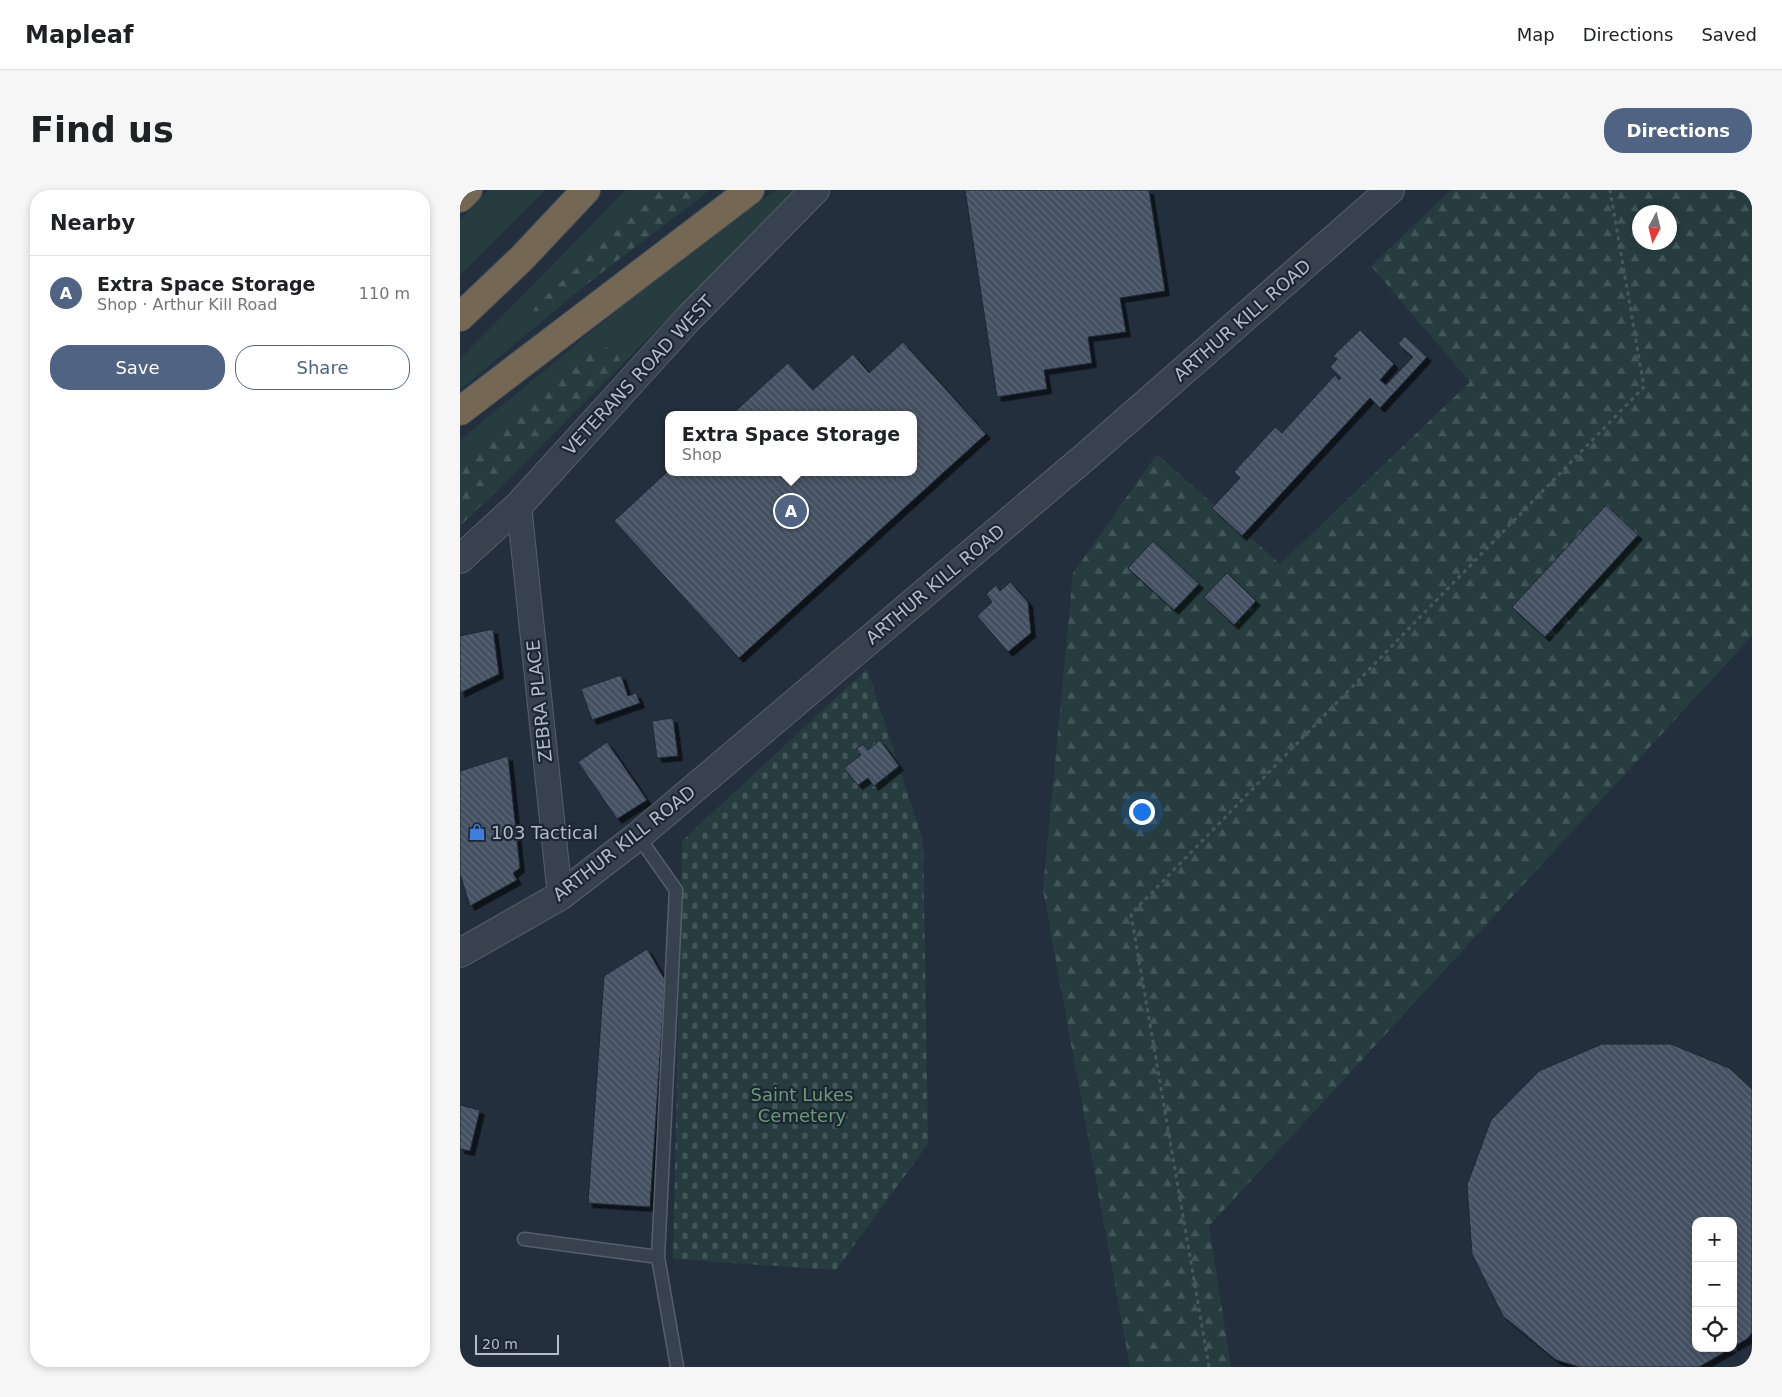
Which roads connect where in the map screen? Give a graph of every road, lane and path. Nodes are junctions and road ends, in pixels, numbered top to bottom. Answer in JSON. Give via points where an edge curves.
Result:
{"nodes":[{"id":1,"x":468,"y":190,"type":"edge"},
{"id":2,"x":586,"y":190,"type":"edge"},
{"id":3,"x":750,"y":190,"type":"edge"},
{"id":4,"x":815,"y":190,"type":"edge"},
{"id":5,"x":1390,"y":190,"type":"edge"},
{"id":6,"x":1610,"y":190,"type":"edge"},
{"id":7,"x":460,"y":198,"type":"edge"},
{"id":8,"x":460,"y":317,"type":"edge"},
{"id":9,"x":460,"y":411,"type":"edge"},
{"id":10,"x":519,"y":505,"type":"junction"},
{"id":11,"x":460,"y":559,"type":"edge"},
{"id":12,"x":638,"y":836,"type":"junction"},
{"id":13,"x":560,"y":896,"type":"junction"},
{"id":14,"x":460,"y":953,"type":"edge"},
{"id":15,"x":524,"y":1239,"type":"dead end"},
{"id":16,"x":658,"y":1257,"type":"junction"},
{"id":17,"x":677,"y":1367,"type":"edge"},
{"id":18,"x":1209,"y":1367,"type":"edge"}],
"edges":[{"from":1,"to":7,"type":"highway"},
{"from":2,"to":8,"type":"highway"},
{"from":3,"to":9,"type":"highway"},
{"from":4,"to":10,"type":"street","name":"VETERANS ROAD WEST","via":[[687,320]]},
{"from":5,"to":12,"type":"street","name":"ARTHUR KILL ROAD","via":[[1085,457]]},
{"from":6,"to":18,"type":"path","via":[[1644,387],[1131,914]]},
{"from":10,"to":11,"type":"street","name":"VETERANS ROAD WEST"},
{"from":10,"to":13,"type":"street","name":"ZEBRA PLACE"},
{"from":12,"to":13,"type":"street","name":"ARTHUR KILL ROAD"},
{"from":12,"to":16,"type":"lane","via":[[676,890]]},
{"from":13,"to":14,"type":"street","name":"ARTHUR KILL ROAD"},
{"from":15,"to":16,"type":"lane"},
{"from":16,"to":17,"type":"lane"}]}
